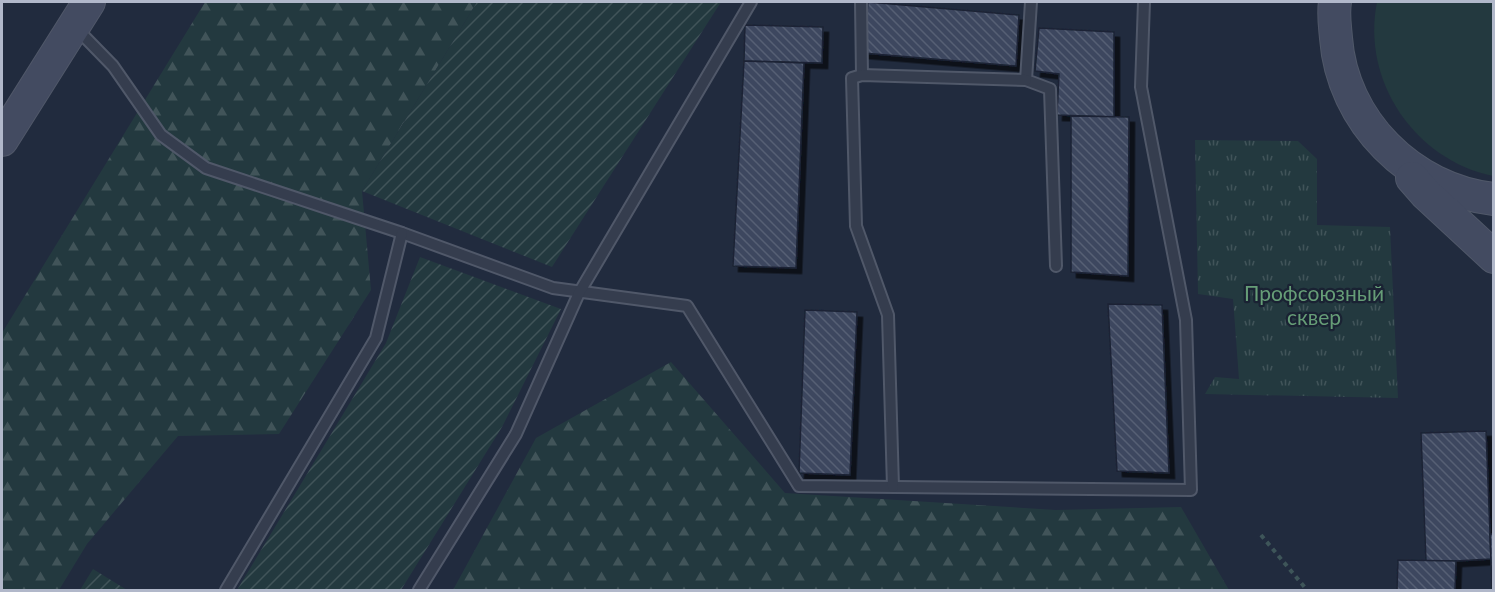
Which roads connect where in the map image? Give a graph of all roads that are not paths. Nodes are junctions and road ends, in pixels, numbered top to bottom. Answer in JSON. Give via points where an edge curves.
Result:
{"nodes":[{"id":1,"x":751,"y":2,"type":"edge"},
{"id":2,"x":861,"y":2,"type":"edge"},
{"id":3,"x":1030,"y":2,"type":"edge"},
{"id":4,"x":1144,"y":2,"type":"edge"},
{"id":5,"x":1333,"y":4,"type":"edge"},
{"id":6,"x":81,"y":13,"type":"edge"},
{"id":7,"x":862,"y":75,"type":"junction"},
{"id":8,"x":1026,"y":81,"type":"junction"},
{"id":9,"x":2,"y":140,"type":"edge"},
{"id":10,"x":1384,"y":146,"type":"junction"},
{"id":11,"x":1494,"y":199,"type":"edge"},
{"id":12,"x":402,"y":233,"type":"junction"},
{"id":13,"x":1494,"y":256,"type":"edge"},
{"id":14,"x":1056,"y":266,"type":"dead end"},
{"id":15,"x":579,"y":293,"type":"junction"},
{"id":16,"x":893,"y":487,"type":"junction"},
{"id":17,"x":226,"y":591,"type":"edge"},
{"id":18,"x":419,"y":591,"type":"edge"}],
"edges":[{"from":1,"to":15,"type":"lane"},
{"from":2,"to":7,"type":"lane"},
{"from":3,"to":8,"type":"lane"},
{"from":4,"to":16,"type":"lane","via":[[1141,87],[1186,320],[1191,490]]},
{"from":5,"to":10,"type":"main road","via":[[1338,59],[1354,106]]},
{"from":6,"to":9,"type":"main road"},
{"from":6,"to":12,"type":"lane","via":[[161,135],[206,168]]},
{"from":7,"to":8,"type":"lane"},
{"from":7,"to":16,"type":"lane","via":[[852,78],[856,226],[888,315]]},
{"from":8,"to":14,"type":"lane","via":[[1050,89]]},
{"from":10,"to":11,"type":"main road","via":[[1424,177],[1471,196]]},
{"from":10,"to":13,"type":"main road","via":[[1426,194]]},
{"from":12,"to":15,"type":"lane","via":[[553,288]]},
{"from":12,"to":17,"type":"lane","via":[[376,338]]},
{"from":15,"to":16,"type":"lane","via":[[687,306],[798,486]]},
{"from":15,"to":18,"type":"lane","via":[[516,434]]}]}
